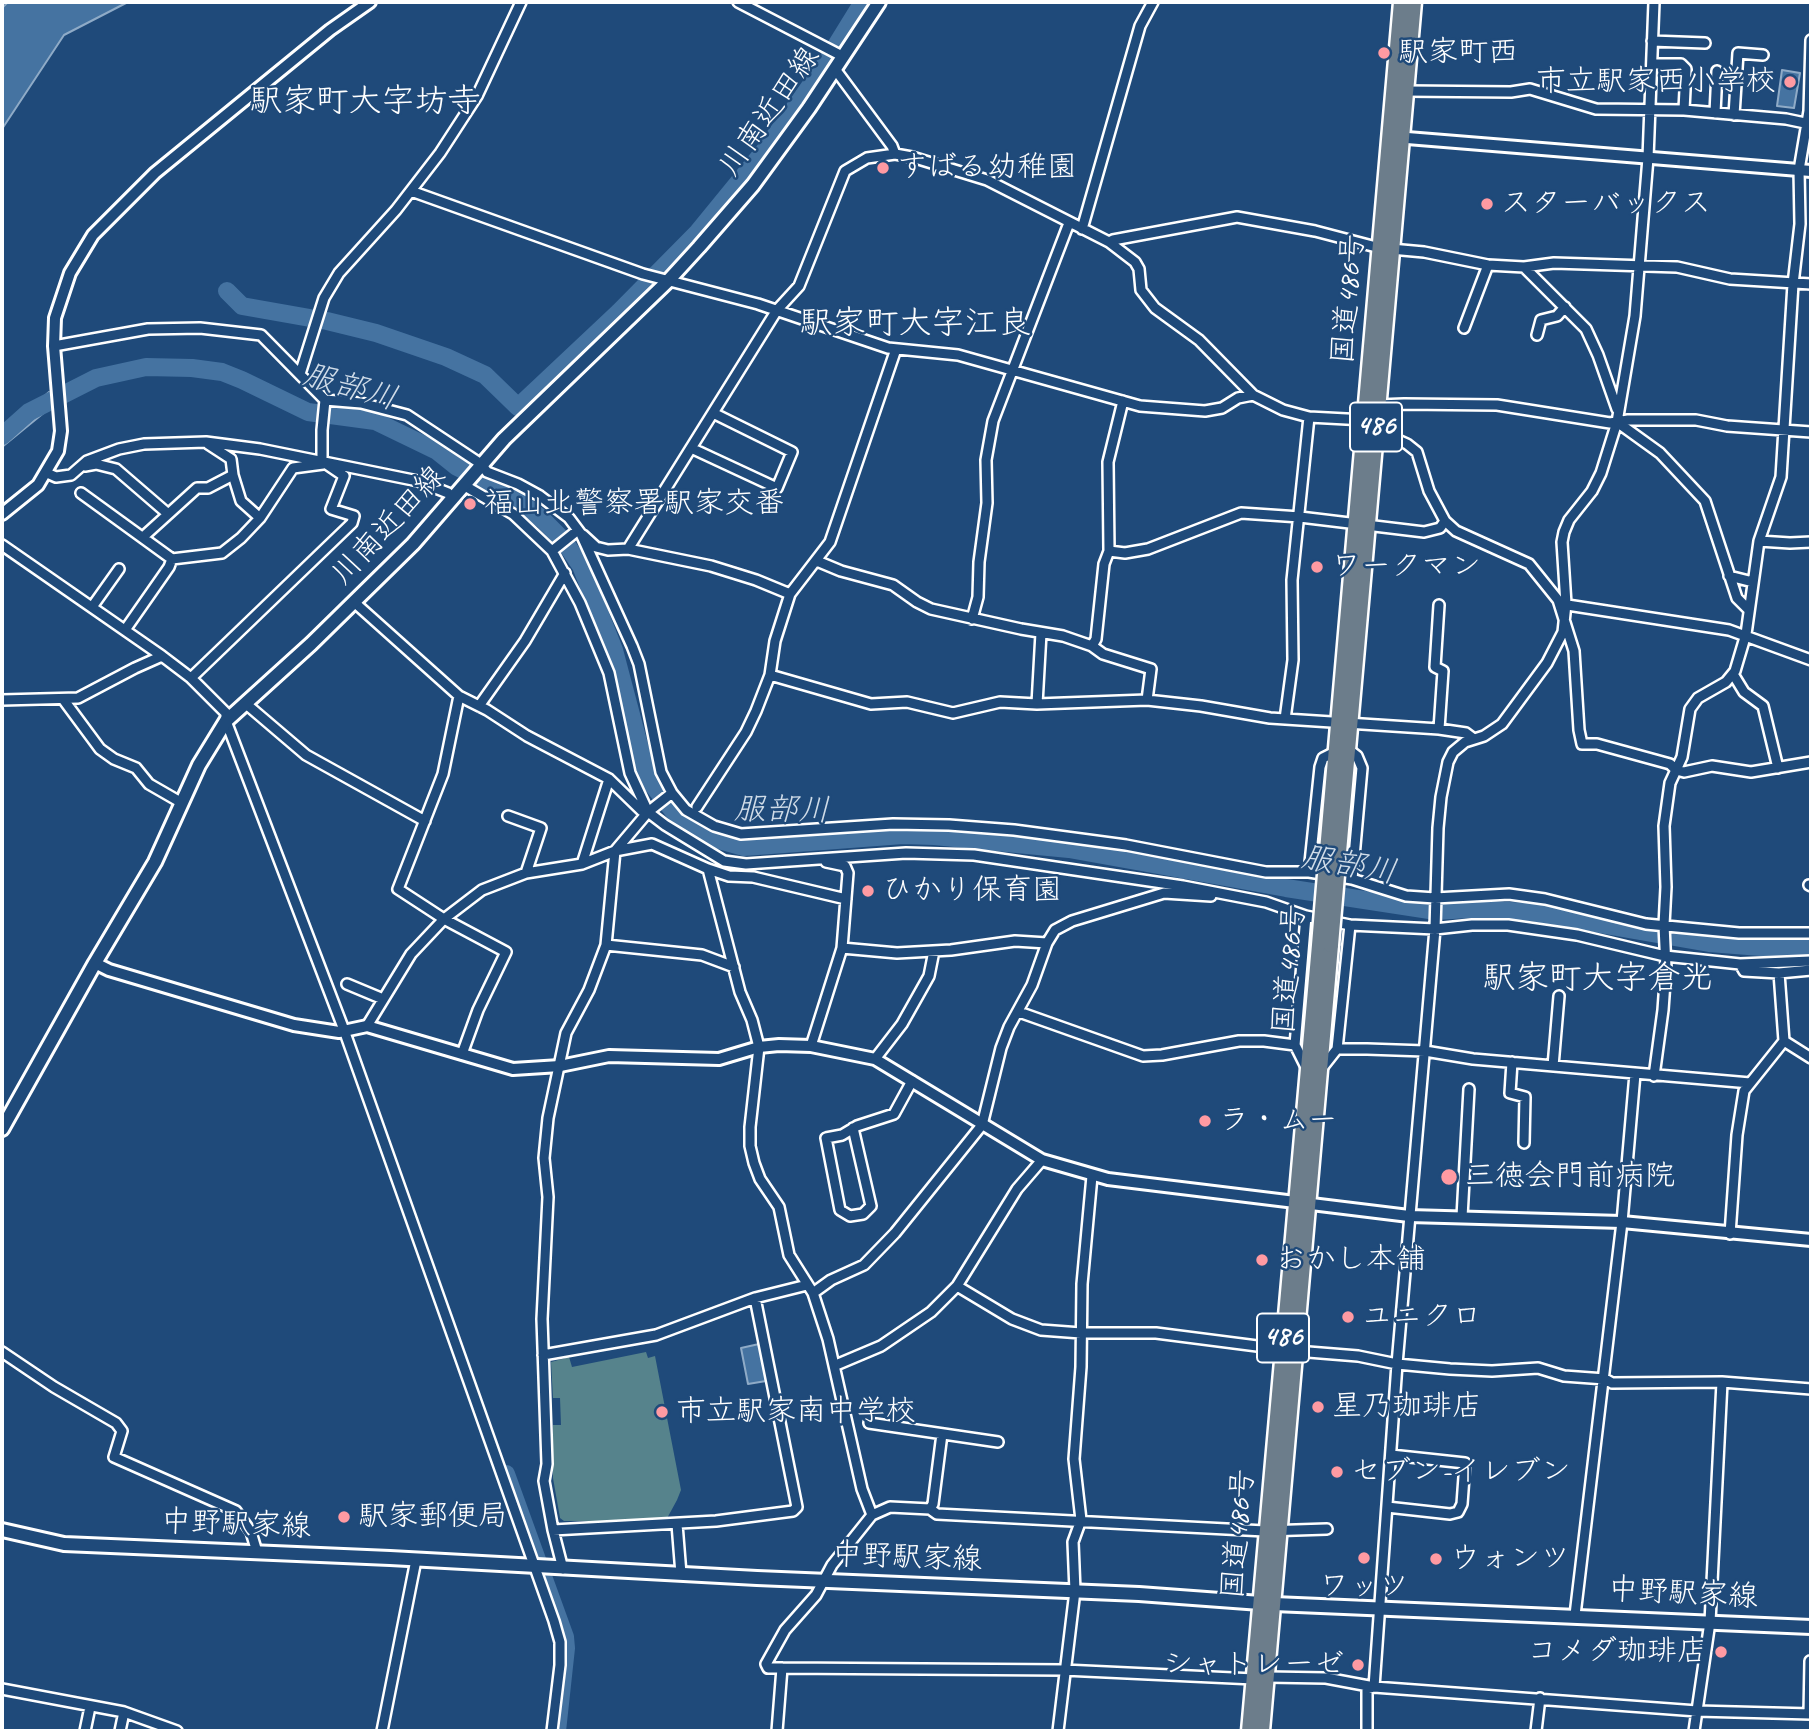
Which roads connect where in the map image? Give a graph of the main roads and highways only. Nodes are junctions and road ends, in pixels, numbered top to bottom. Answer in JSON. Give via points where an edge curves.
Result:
{"nodes":[{"id":1,"x":879,"y":2,"type":"edge"},
{"id":2,"x":1401,"y":2,"type":"edge"},
{"id":3,"x":1414,"y":2,"type":"edge"},
{"id":4,"x":1396,"y":137,"type":"junction"},
{"id":5,"x":1386,"y":248,"type":"junction"},
{"id":6,"x":1371,"y":426,"type":"junction"},
{"id":7,"x":2,"y":1129,"type":"edge"},
{"id":8,"x":2,"y":1530,"type":"edge"},
{"id":9,"x":1272,"y":1531,"type":"junction"},
{"id":10,"x":1259,"y":1603,"type":"junction"},
{"id":11,"x":1275,"y":1604,"type":"junction"},
{"id":12,"x":1811,"y":1627,"type":"edge"},
{"id":13,"x":1261,"y":1678,"type":"junction"},
{"id":14,"x":1249,"y":1731,"type":"edge"},
{"id":15,"x":1262,"y":1731,"type":"edge"}],
"edges":[{"from":1,"to":7,"type":"main road","name":"川南近田線","via":[[753,185],[667,282],[504,439],[413,544],[226,721],[199,765],[155,862]]},
{"from":2,"to":4,"type":"highway","name":"国道486号","number":"486"},
{"from":3,"to":4,"type":"highway","name":"国道486号","number":"486","via":[[1406,91]]},
{"from":4,"to":5,"type":"highway","name":"国道486号","number":"486"},
{"from":5,"to":6,"type":"highway","name":"国道486号","number":"486"},
{"from":5,"to":6,"type":"highway","name":"国道486号","number":"486","via":[[1378,405]]},
{"from":6,"to":9,"type":"highway","name":"国道486号","number":"486","bridge":true},
{"from":8,"to":10,"type":"main road","name":"中野駅家線","via":[[64,1544]]},
{"from":9,"to":10,"type":"highway","name":"国道486号","number":"486"},
{"from":9,"to":11,"type":"highway","name":"国道486号","number":"486"},
{"from":10,"to":11,"type":"main road","name":"中野駅家線"},
{"from":10,"to":13,"type":"highway","name":"国道486号","number":"486"},
{"from":11,"to":12,"type":"main road","name":"中野駅家線"},
{"from":11,"to":13,"type":"highway","name":"国道486号","number":"486"},
{"from":13,"to":14,"type":"highway","name":"国道486号","number":"486"},
{"from":13,"to":15,"type":"highway","name":"国道486号","number":"486"}]}
